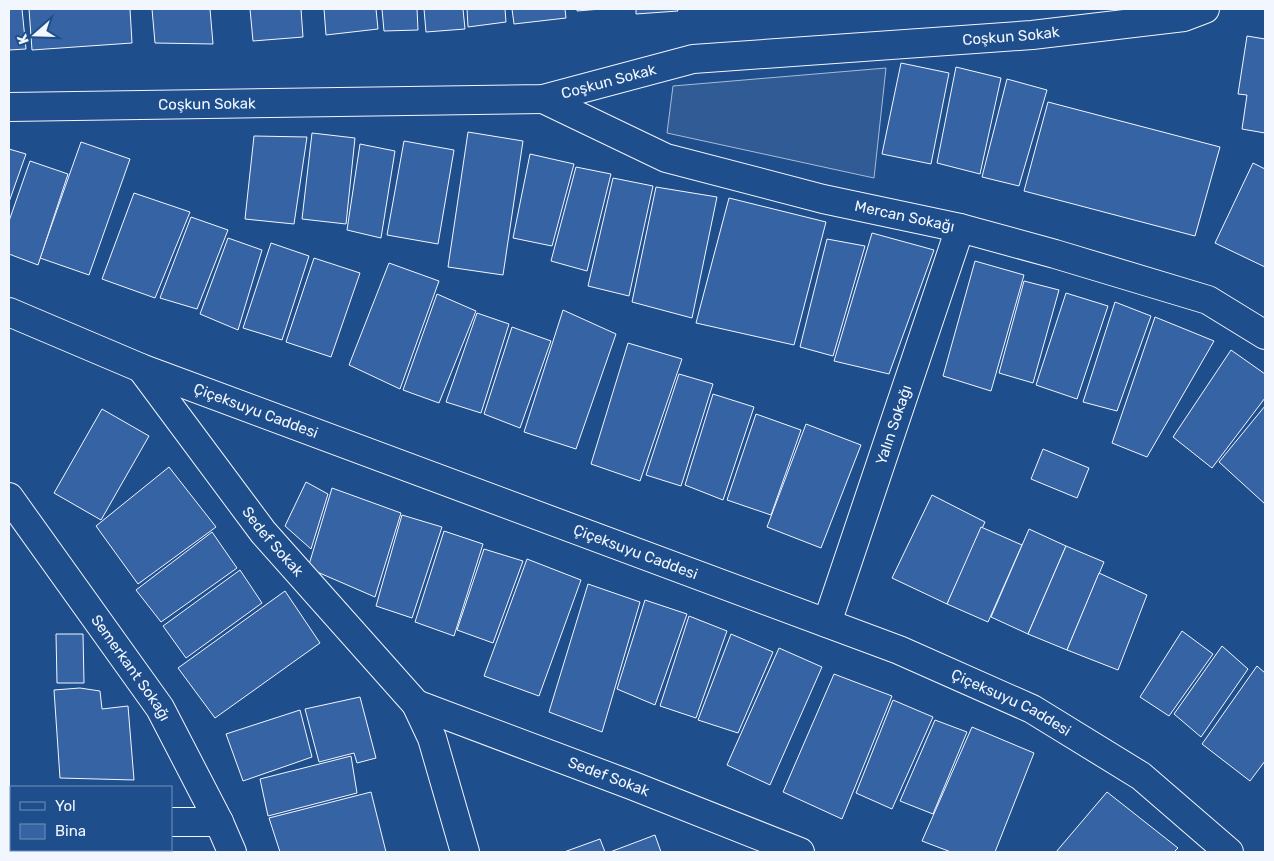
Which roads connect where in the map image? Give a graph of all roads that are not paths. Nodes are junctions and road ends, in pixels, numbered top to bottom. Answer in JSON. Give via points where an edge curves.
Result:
{"nodes":[{"id":1,"x":1205,"y":9,"type":"edge"},
{"id":2,"x":543,"y":99,"type":"junction"},
{"id":3,"x":9,"y":107,"type":"edge"},
{"id":4,"x":960,"y":228,"type":"junction"},
{"id":5,"x":9,"y":312,"type":"edge"},
{"id":6,"x":1265,"y":335,"type":"edge"},
{"id":7,"x":141,"y":368,"type":"junction"},
{"id":8,"x":9,"y":497,"type":"edge"},
{"id":9,"x":827,"y":623,"type":"junction"},
{"id":10,"x":416,"y":704,"type":"junction"},
{"id":11,"x":172,"y":822,"type":"edge"},
{"id":12,"x":219,"y":822,"type":"junction"},
{"id":13,"x":232,"y":852,"type":"edge"},
{"id":14,"x":466,"y":852,"type":"edge"},
{"id":15,"x":800,"y":852,"type":"edge"},
{"id":16,"x":1229,"y":852,"type":"edge"}],
"edges":[{"from":1,"to":2,"type":"street","name":"Coşkun Sokak","via":[[1184,16],[1032,35],[693,59]]},
{"from":2,"to":3,"type":"street","name":"Coşkun Sokak"},
{"from":2,"to":4,"type":"street","name":"Mercan Sokağı","via":[[666,158],[823,198]]},
{"from":4,"to":6,"type":"street","name":"Mercan Sokağı","via":[[1208,300]]},
{"from":4,"to":9,"type":"street","name":"Yalın Sokağı"},
{"from":5,"to":7,"type":"street","name":"Çiçeksuyu Caddesi"},
{"from":7,"to":9,"type":"street","name":"Çiçeksuyu Caddesi"},
{"from":7,"to":10,"type":"street","name":"Sedef Sokak","via":[[263,532]]},
{"from":8,"to":12,"type":"street","name":"Semerkant Sokağı","via":[[160,708]]},
{"from":9,"to":16,"type":"street","name":"Çiçeksuyu Caddesi","via":[[899,650],[1032,709],[1141,776]]},
{"from":10,"to":14,"type":"street","name":"Sedef Sokak","via":[[434,747]]},
{"from":10,"to":15,"type":"street","name":"Sedef Sokak"},
{"from":11,"to":12,"type":"street"},
{"from":12,"to":13,"type":"street","name":"Semerkant Sokağı"}]}
